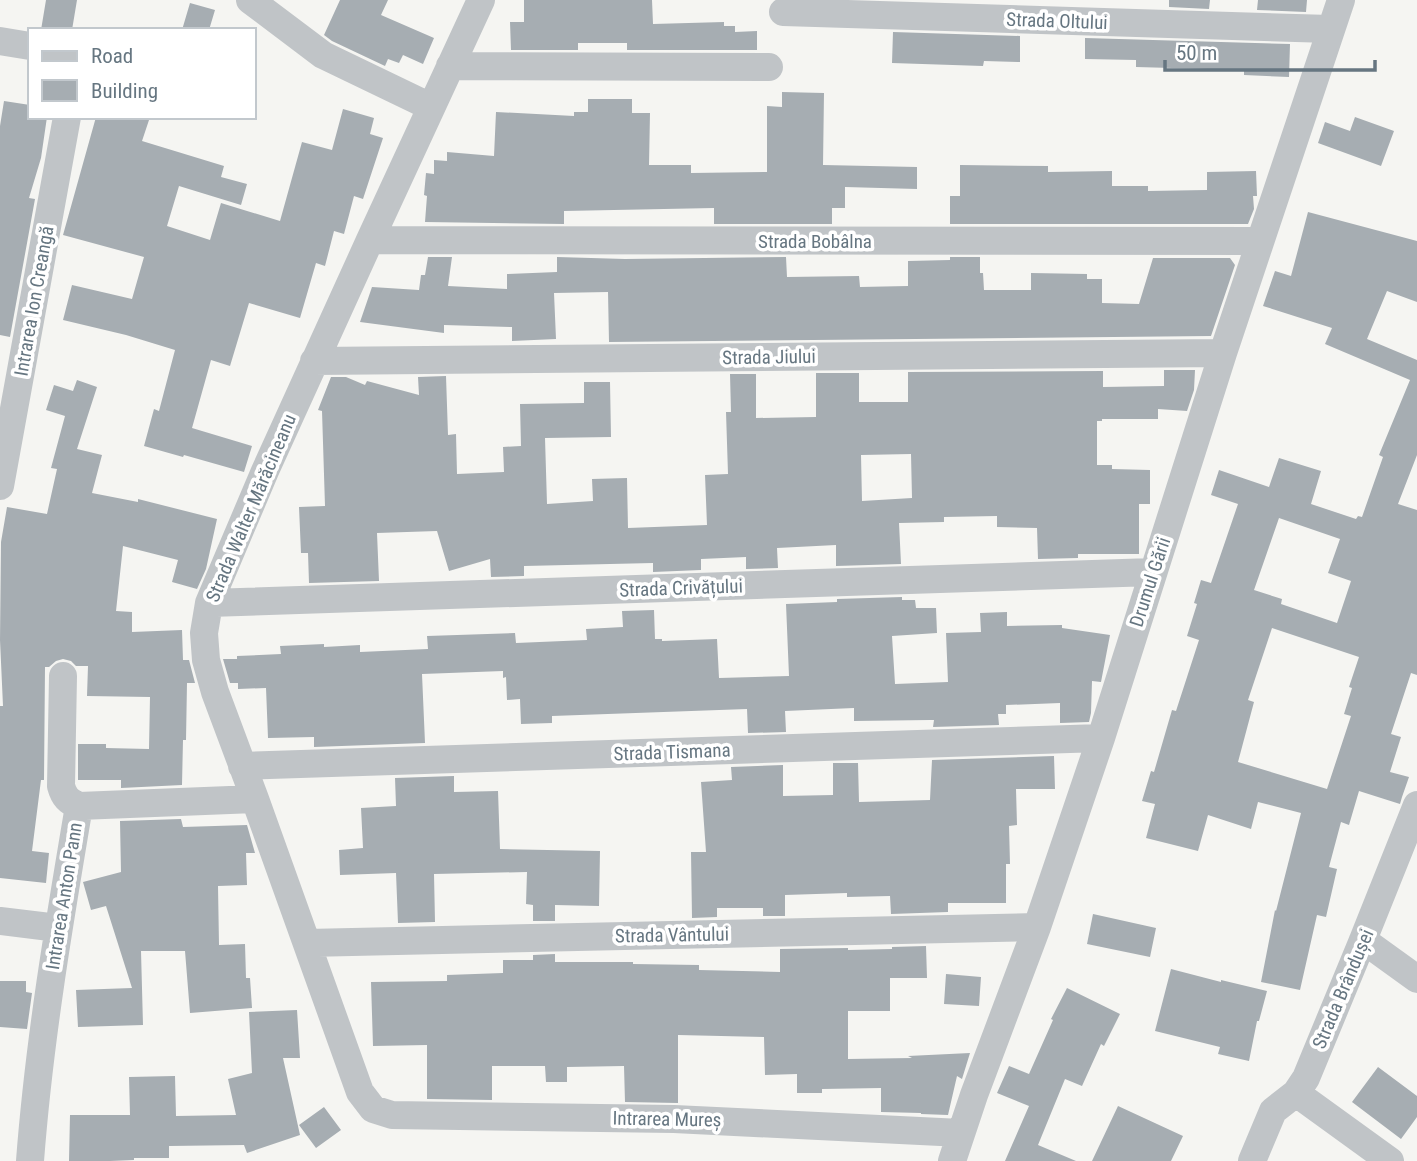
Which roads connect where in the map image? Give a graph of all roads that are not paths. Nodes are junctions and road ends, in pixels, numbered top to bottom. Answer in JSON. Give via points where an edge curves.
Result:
{"nodes":[{"id":1,"x":250,"y":0,"type":"edge"},
{"id":2,"x":481,"y":0,"type":"edge"},
{"id":3,"x":1341,"y":0,"type":"edge"},
{"id":4,"x":783,"y":12,"type":"dead end"},
{"id":5,"x":1330,"y":29,"type":"junction"},
{"id":6,"x":0,"y":41,"type":"edge"},
{"id":7,"x":28,"y":46,"type":"edge"},
{"id":8,"x":450,"y":66,"type":"junction"},
{"id":9,"x":769,"y":67,"type":"dead end"},
{"id":10,"x":431,"y":107,"type":"junction"},
{"id":11,"x":66,"y":119,"type":"edge"},
{"id":12,"x":370,"y":240,"type":"junction"},
{"id":13,"x":1260,"y":241,"type":"junction"},
{"id":14,"x":1223,"y":354,"type":"junction"},
{"id":15,"x":314,"y":362,"type":"junction"},
{"id":16,"x":0,"y":486,"type":"edge"},
{"id":17,"x":1153,"y":572,"type":"junction"},
{"id":18,"x":209,"y":603,"type":"junction"},
{"id":19,"x":63,"y":676,"type":"dead end"},
{"id":20,"x":1101,"y":738,"type":"junction"},
{"id":21,"x":243,"y":766,"type":"junction"},
{"id":22,"x":255,"y":799,"type":"junction"},
{"id":23,"x":79,"y":806,"type":"junction"},
{"id":24,"x":1417,"y":806,"type":"edge"},
{"id":25,"x":0,"y":921,"type":"edge"},
{"id":26,"x":1038,"y":927,"type":"junction"},
{"id":27,"x":58,"y":928,"type":"junction"},
{"id":28,"x":1363,"y":940,"type":"junction"},
{"id":29,"x":307,"y":943,"type":"junction"},
{"id":30,"x":1417,"y":979,"type":"edge"},
{"id":31,"x":1296,"y":1094,"type":"junction"},
{"id":32,"x":373,"y":1109,"type":"joint"},
{"id":33,"x":961,"y":1133,"type":"junction"},
{"id":34,"x":30,"y":1161,"type":"edge"},
{"id":35,"x":952,"y":1161,"type":"edge"},
{"id":36,"x":1252,"y":1161,"type":"edge"},
{"id":37,"x":1390,"y":1161,"type":"edge"}],
"edges":[{"from":1,"to":10,"type":"street","via":[[323,55]]},
{"from":2,"to":8,"type":"street","name":"Strada Walter Mărăcineanu"},
{"from":3,"to":5,"type":"street","name":"Drumul Gării"},
{"from":4,"to":5,"type":"street","name":"Strada Oltului"},
{"from":5,"to":13,"type":"street","name":"Drumul Gării"},
{"from":6,"to":7,"type":"street"},
{"from":8,"to":9,"type":"street"},
{"from":8,"to":10,"type":"street","name":"Strada Walter Mărăcineanu"},
{"from":10,"to":12,"type":"street","name":"Strada Walter Mărăcineanu"},
{"from":11,"to":16,"type":"street","name":"Intrarea Ion Creangă"},
{"from":12,"to":13,"type":"street","name":"Strada Bobâlna"},
{"from":12,"to":15,"type":"street","name":"Strada Walter Mărăcineanu"},
{"from":13,"to":14,"type":"street","name":"Drumul Gării"},
{"from":14,"to":15,"type":"street","name":"Strada Jiului"},
{"from":14,"to":17,"type":"street","name":"Drumul Gării"},
{"from":15,"to":18,"type":"street","name":"Strada Walter Mărăcineanu"},
{"from":17,"to":18,"type":"street","name":"Strada Crivățului"},
{"from":17,"to":20,"type":"street","name":"Drumul Gării"},
{"from":18,"to":21,"type":"street","name":"Strada Walter Mărăcineanu","via":[[206,660]]},
{"from":19,"to":23,"type":"street","via":[[61,786],[63,795]]},
{"from":20,"to":21,"type":"street","name":"Strada Tismana"},
{"from":20,"to":26,"type":"street","name":"Drumul Gării"},
{"from":21,"to":22,"type":"street","name":"Strada Walter Mărăcineanu"},
{"from":22,"to":23,"type":"street","name":"Intrarea Anton Pann"},
{"from":22,"to":29,"type":"street","name":"Strada Walter Mărăcineanu"},
{"from":23,"to":27,"type":"street","name":"Intrarea Anton Pann"},
{"from":24,"to":28,"type":"street","name":"Strada Brândușei"},
{"from":25,"to":27,"type":"street"},
{"from":26,"to":29,"type":"street","name":"Strada Vântului"},
{"from":26,"to":33,"type":"street","name":"Drumul Gării"},
{"from":27,"to":34,"type":"street","name":"Intrarea Anton Pann","via":[[35,1090]]},
{"from":28,"to":30,"type":"street"},
{"from":28,"to":31,"type":"street","name":"Strada Brândușei"},
{"from":29,"to":32,"type":"street","name":"Strada Walter Mărăcineanu","via":[[360,1092]]},
{"from":31,"to":36,"type":"street","name":"Strada Brândușei","via":[[1273,1111]]},
{"from":31,"to":37,"type":"street"},
{"from":32,"to":33,"type":"street","name":"Intrarea Mureș","via":[[392,1115],[674,1119]]},
{"from":33,"to":35,"type":"street","name":"Drumul Gării"}]}
